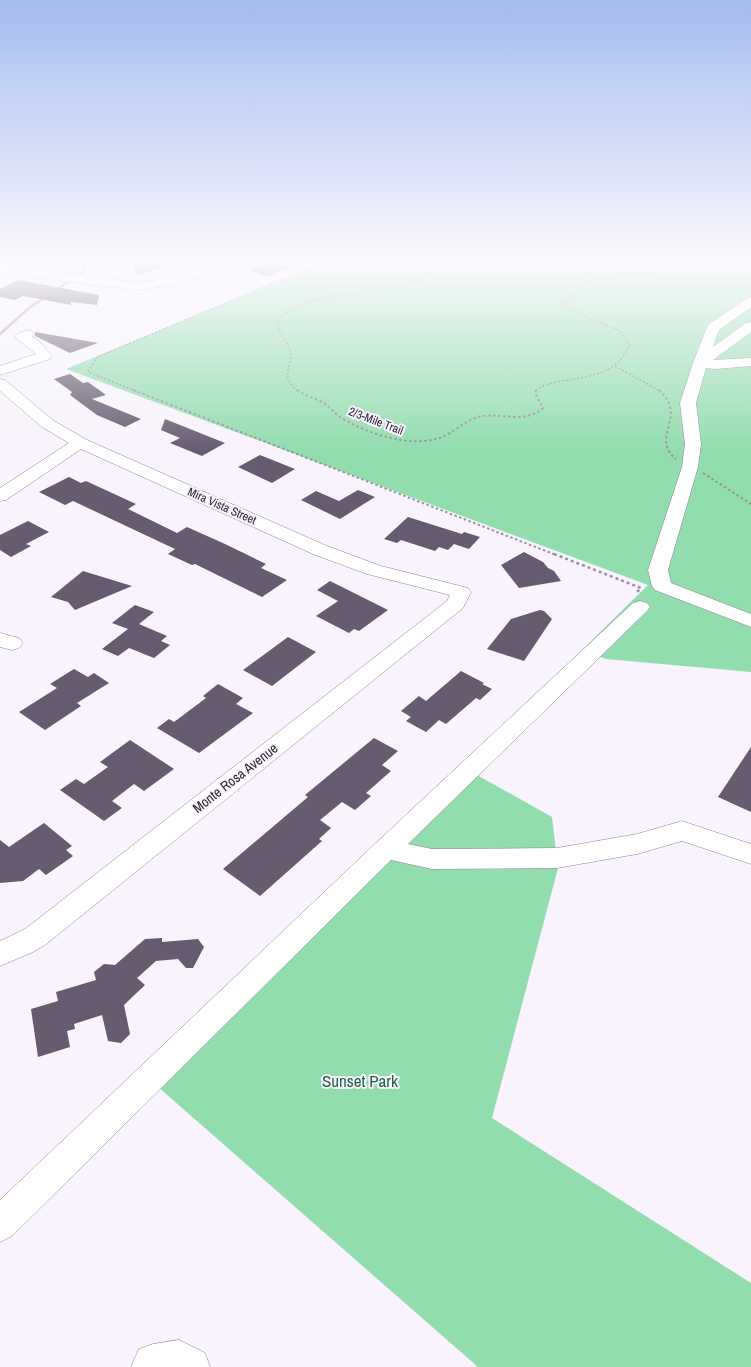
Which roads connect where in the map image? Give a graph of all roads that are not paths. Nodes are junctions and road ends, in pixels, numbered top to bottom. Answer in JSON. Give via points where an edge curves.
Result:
{"nodes":[{"id":1,"x":717,"y":325,"type":"edge"},
{"id":2,"x":751,"y":326,"type":"edge"},
{"id":3,"x":27,"y":334,"type":"dead end"},
{"id":4,"x":751,"y":362,"type":"edge"},
{"id":5,"x":700,"y":363,"type":"junction"},
{"id":6,"x":0,"y":371,"type":"edge"},
{"id":7,"x":0,"y":383,"type":"edge"},
{"id":8,"x":81,"y":443,"type":"junction"},
{"id":9,"x":0,"y":496,"type":"edge"},
{"id":10,"x":461,"y":592,"type":"joint"},
{"id":11,"x":635,"y":602,"type":"road end"},
{"id":12,"x":751,"y":621,"type":"edge"},
{"id":13,"x":386,"y":848,"type":"junction"},
{"id":14,"x":751,"y":854,"type":"edge"},
{"id":15,"x":0,"y":954,"type":"edge"},
{"id":16,"x":0,"y":1224,"type":"edge"},
{"id":17,"x":150,"y":1367,"type":"edge"},
{"id":18,"x":191,"y":1367,"type":"edge"}],
"edges":[{"from":1,"to":5,"type":"street","via":[[712,328]]},
{"from":2,"to":5,"type":"street"},
{"from":3,"to":6,"type":"street","via":[[22,337],[34,344],[45,356]]},
{"from":4,"to":5,"type":"street","via":[[715,365]]},
{"from":5,"to":12,"type":"street","via":[[688,403],[693,444],[690,467],[658,570],[662,586]]},
{"from":7,"to":8,"type":"street","name":"Mira Vista Street","via":[[48,424]]},
{"from":8,"to":9,"type":"street"},
{"from":8,"to":10,"type":"street","name":"Mira Vista Street","via":[[320,550],[374,570]]},
{"from":10,"to":15,"type":"street","name":"Monte Rosa Avenue","via":[[456,604],[35,937]]},
{"from":11,"to":13,"type":"street"},
{"from":13,"to":14,"type":"street","via":[[432,859],[557,858],[637,844],[682,831]]},
{"from":13,"to":16,"type":"street"},
{"from":17,"to":18,"type":"street","via":[[154,1363],[178,1359]]}]}
